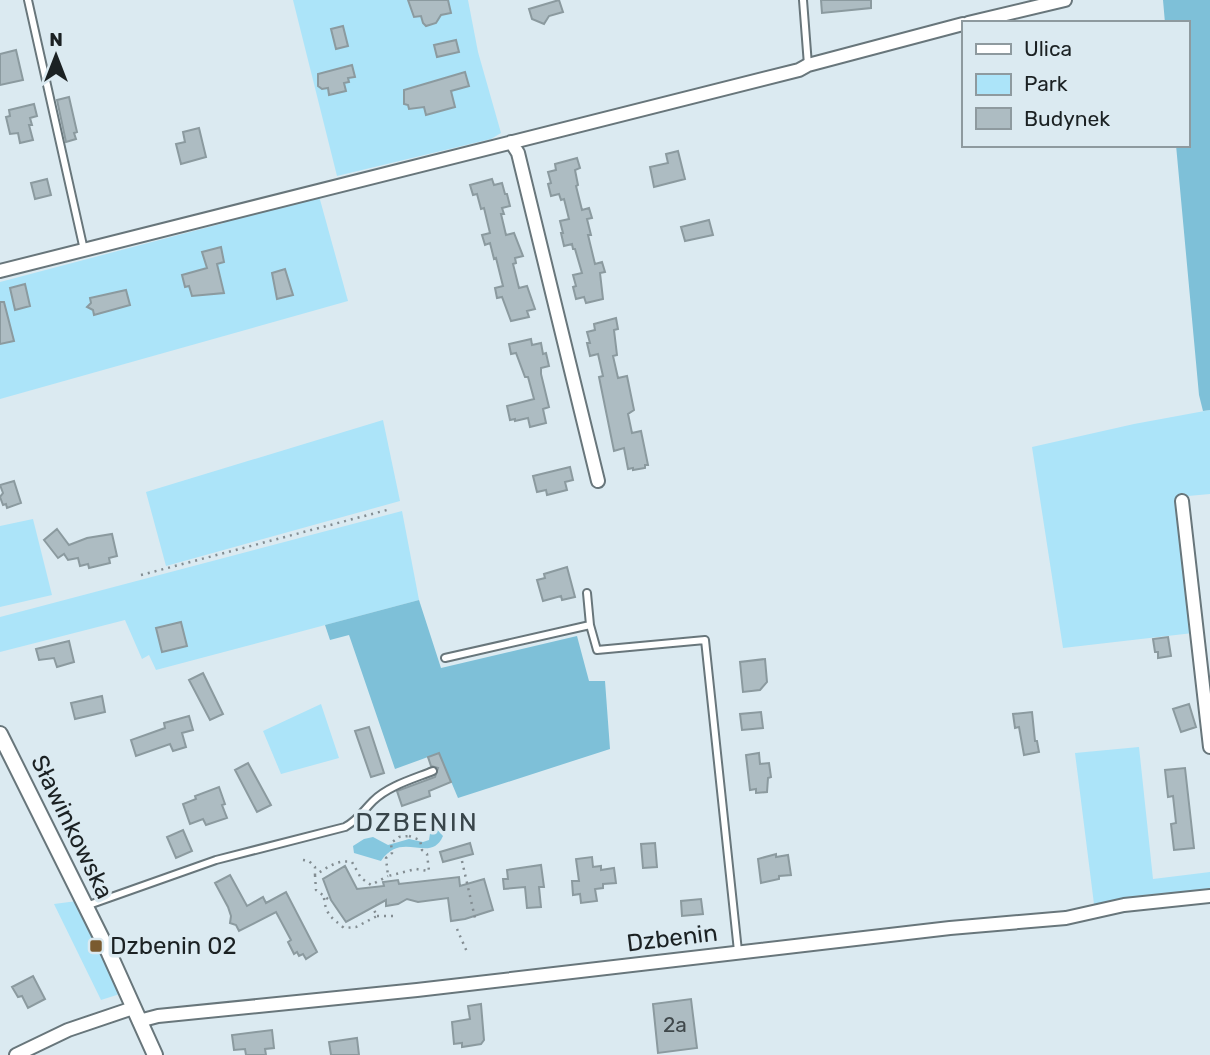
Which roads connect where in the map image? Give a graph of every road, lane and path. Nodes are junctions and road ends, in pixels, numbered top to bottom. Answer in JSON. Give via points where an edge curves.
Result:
{"nodes":[{"id":1,"x":28,"y":0,"type":"edge"},
{"id":2,"x":803,"y":0,"type":"edge"},
{"id":3,"x":1065,"y":0,"type":"edge"},
{"id":4,"x":975,"y":21,"type":"edge"},
{"id":5,"x":962,"y":24,"type":"edge"},
{"id":6,"x":808,"y":65,"type":"junction"},
{"id":7,"x":511,"y":142,"type":"junction"},
{"id":8,"x":84,"y":250,"type":"junction"},
{"id":9,"x":0,"y":271,"type":"edge"},
{"id":10,"x":598,"y":481,"type":"dead end"},
{"id":11,"x":1182,"y":500,"type":"dead end"},
{"id":12,"x":387,"y":510,"type":"dead end"},
{"id":13,"x":141,"y":575,"type":"dead end"},
{"id":14,"x":587,"y":593,"type":"dead end"},
{"id":15,"x":590,"y":625,"type":"junction"},
{"id":16,"x":445,"y":657,"type":"dead end"},
{"id":17,"x":0,"y":734,"type":"edge"},
{"id":18,"x":1210,"y":747,"type":"edge"},
{"id":19,"x":432,"y":771,"type":"dead end"},
{"id":20,"x":303,"y":860,"type":"dead end"},
{"id":21,"x":462,"y":861,"type":"dead end"},
{"id":22,"x":315,"y":876,"type":"junction"},
{"id":23,"x":388,"y":876,"type":"junction"},
{"id":24,"x":1210,"y":896,"type":"edge"},
{"id":25,"x":86,"y":906,"type":"junction"},
{"id":26,"x":374,"y":910,"type":"dead end"},
{"id":27,"x":377,"y":916,"type":"junction"},
{"id":28,"x":393,"y":916,"type":"dead end"},
{"id":29,"x":475,"y":918,"type":"dead end"},
{"id":30,"x":457,"y":929,"type":"dead end"},
{"id":31,"x":738,"y":951,"type":"junction"},
{"id":32,"x":467,"y":952,"type":"dead end"},
{"id":33,"x":136,"y":1014,"type":"junction"},
{"id":34,"x":16,"y":1055,"type":"edge"},
{"id":35,"x":155,"y":1055,"type":"edge"}],
"edges":[{"from":1,"to":8,"type":"lane"},
{"from":2,"to":6,"type":"lane"},
{"from":3,"to":4,"type":"street"},
{"from":5,"to":6,"type":"street"},
{"from":6,"to":7,"type":"street"},
{"from":7,"to":8,"type":"street"},
{"from":7,"to":10,"type":"street","via":[[518,153]]},
{"from":8,"to":9,"type":"street"},
{"from":11,"to":18,"type":"street"},
{"from":12,"to":13,"type":"path"},
{"from":14,"to":15,"type":"lane"},
{"from":15,"to":16,"type":"lane"},
{"from":15,"to":31,"type":"lane","via":[[597,650],[705,640]]},
{"from":17,"to":25,"type":"street","name":"Sławinkowska"},
{"from":19,"to":25,"type":"lane","via":[[386,792],[345,827],[216,860]]},
{"from":20,"to":22,"type":"path","via":[[315,867]]},
{"from":21,"to":29,"type":"path"},
{"from":22,"to":23,"type":"path","via":[[346,861],[371,885]]},
{"from":22,"to":27,"type":"path","via":[[316,890],[326,898],[325,909],[344,928]]},
{"from":23,"to":23,"type":"path","via":[[429,871],[420,840],[399,837],[391,843],[392,853],[386,858]]},
{"from":24,"to":31,"type":"street","name":"Dzbenin","via":[[1124,905],[1066,918]]},
{"from":25,"to":33,"type":"street","name":"Sławinkowska"},
{"from":26,"to":27,"type":"path"},
{"from":27,"to":28,"type":"path"},
{"from":30,"to":32,"type":"path"},
{"from":31,"to":33,"type":"street","name":"Dzbenin","via":[[417,990],[158,1016]]},
{"from":33,"to":34,"type":"street","name":"Dzbenin","via":[[68,1030]]},
{"from":33,"to":35,"type":"street","name":"Sławinkowska"}]}
